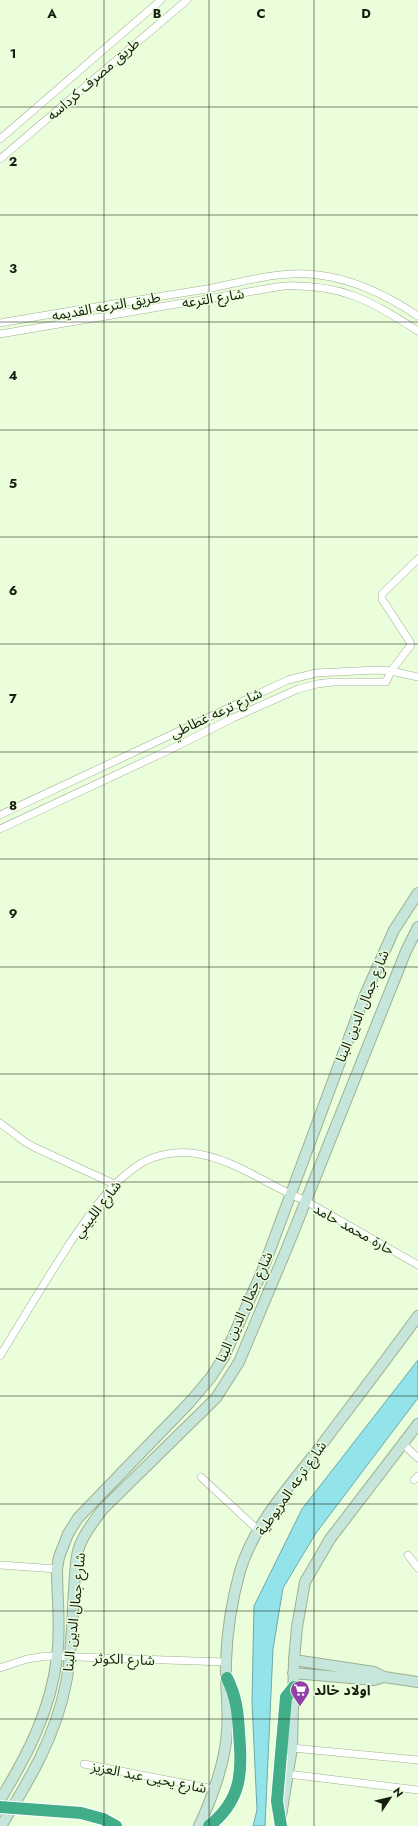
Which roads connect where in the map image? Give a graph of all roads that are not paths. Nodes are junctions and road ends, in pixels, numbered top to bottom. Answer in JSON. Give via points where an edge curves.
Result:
{"nodes":[{"id":1,"x":160,"y":0,"type":"edge"},
{"id":2,"x":187,"y":0,"type":"edge"},
{"id":3,"x":0,"y":139,"type":"edge"},
{"id":4,"x":0,"y":160,"type":"edge"},
{"id":5,"x":418,"y":316,"type":"edge"},
{"id":6,"x":0,"y":323,"type":"edge"},
{"id":7,"x":418,"y":331,"type":"edge"},
{"id":8,"x":0,"y":334,"type":"edge"},
{"id":9,"x":418,"y":559,"type":"edge"},
{"id":10,"x":391,"y":671,"type":"junction"},
{"id":11,"x":418,"y":677,"type":"edge"},
{"id":12,"x":0,"y":815,"type":"edge"},
{"id":13,"x":0,"y":829,"type":"edge"},
{"id":14,"x":418,"y":893,"type":"edge"},
{"id":15,"x":418,"y":927,"type":"edge"},
{"id":16,"x":0,"y":1123,"type":"edge"},
{"id":17,"x":114,"y":1184,"type":"junction"},
{"id":18,"x":290,"y":1195,"type":"junction"},
{"id":19,"x":306,"y":1201,"type":"junction"},
{"id":20,"x":418,"y":1265,"type":"edge"},
{"id":21,"x":418,"y":1316,"type":"edge"},
{"id":22,"x":0,"y":1356,"type":"edge"},
{"id":23,"x":418,"y":1424,"type":"edge"},
{"id":24,"x":403,"y":1444,"type":"junction"},
{"id":25,"x":418,"y":1458,"type":"edge"},
{"id":26,"x":201,"y":1476,"type":"dead end"},
{"id":27,"x":259,"y":1532,"type":"junction"},
{"id":28,"x":408,"y":1555,"type":"dead end"},
{"id":29,"x":0,"y":1565,"type":"edge"},
{"id":30,"x":418,"y":1568,"type":"edge"},
{"id":31,"x":57,"y":1569,"type":"junction"},
{"id":32,"x":57,"y":1657,"type":"junction"},
{"id":33,"x":69,"y":1658,"type":"junction"},
{"id":34,"x":294,"y":1660,"type":"junction"},
{"id":35,"x":226,"y":1662,"type":"junction"},
{"id":36,"x":0,"y":1668,"type":"edge"},
{"id":37,"x":293,"y":1673,"type":"junction"},
{"id":38,"x":384,"y":1677,"type":"junction"},
{"id":39,"x":227,"y":1678,"type":"junction"},
{"id":40,"x":53,"y":1680,"type":"junction"},
{"id":41,"x":418,"y":1682,"type":"edge"},
{"id":42,"x":66,"y":1683,"type":"junction"},
{"id":43,"x":294,"y":1687,"type":"junction"},
{"id":44,"x":292,"y":1748,"type":"junction"},
{"id":45,"x":418,"y":1760,"type":"edge"},
{"id":46,"x":84,"y":1764,"type":"dead end"},
{"id":47,"x":288,"y":1774,"type":"junction"},
{"id":48,"x":214,"y":1789,"type":"junction"},
{"id":49,"x":418,"y":1790,"type":"edge"},
{"id":50,"x":0,"y":1800,"type":"edge"},
{"id":51,"x":0,"y":1807,"type":"edge"},
{"id":52,"x":282,"y":1810,"type":"junction"},
{"id":53,"x":1,"y":1826,"type":"edge"},
{"id":54,"x":116,"y":1826,"type":"edge"},
{"id":55,"x":200,"y":1826,"type":"edge"},
{"id":56,"x":209,"y":1826,"type":"edge"},
{"id":57,"x":278,"y":1826,"type":"edge"},
{"id":58,"x":281,"y":1826,"type":"edge"},
{"id":59,"x":287,"y":1826,"type":"edge"}],
"edges":[{"from":1,"to":3,"type":"street","name":"طريق مصرف كرداسه"},
{"from":2,"to":4,"type":"street","name":"طريق مصرف كرداسه"},
{"from":5,"to":6,"type":"street","name":"طريق الترعه القديمه","via":[[362,286],[319,275],[296,274],[271,276]]},
{"from":7,"to":8,"type":"street","name":"شارع الترعه","via":[[374,304],[348,293],[298,285]]},
{"from":9,"to":10,"type":"street","via":[[382,594],[382,599],[411,645]]},
{"from":10,"to":11,"type":"street","name":"شارع ترعه غطاطي"},
{"from":10,"to":12,"type":"street","name":"شارع ترعه غطاطي","via":[[316,673],[288,680]]},
{"from":10,"to":13,"type":"street","name":"شارع ترعه غطاطي","via":[[386,682],[332,682],[298,689]]},
{"from":14,"to":18,"type":"main road","name":"شارع جمال الدين البنا","via":[[394,930],[378,963]]},
{"from":15,"to":19,"type":"main road","name":"شارع جمال الدين البنا","via":[[406,950]]},
{"from":16,"to":17,"type":"street","via":[[36,1148]]},
{"from":17,"to":18,"type":"street","name":"شارع اللبيني","via":[[147,1160],[164,1154],[191,1153],[239,1167]]},
{"from":17,"to":22,"type":"street","name":"شارع اللبيني","via":[[49,1275]]},
{"from":18,"to":19,"type":"street","name":"حارة محمد حامد"},
{"from":18,"to":31,"type":"main road","name":"شارع جمال الدين البنا","via":[[261,1274],[232,1342],[217,1369],[190,1402],[78,1518],[68,1534]]},
{"from":19,"to":20,"type":"street","name":"حارة محمد حامد"},
{"from":19,"to":33,"type":"main road","name":"شارع جمال الدين البنا","via":[[239,1362],[216,1398],[103,1509],[92,1523],[78,1550],[75,1566]]},
{"from":21,"to":27,"type":"main road","name":"شارع ترعه المريوطية","via":[[280,1499]]},
{"from":23,"to":24,"type":"main road"},
{"from":24,"to":25,"type":"street"},
{"from":24,"to":34,"type":"main road","via":[[330,1539],[305,1582]]},
{"from":26,"to":27,"type":"street"},
{"from":27,"to":35,"type":"main road","name":"شارع ترعه المريوطية","via":[[240,1572],[228,1634]]},
{"from":28,"to":30,"type":"street"},
{"from":29,"to":31,"type":"street"},
{"from":31,"to":32,"type":"main road","name":"شارع جمال الدين البنا"},
{"from":32,"to":33,"type":"street","name":"شارع الكوثر"},
{"from":32,"to":36,"type":"street","name":"شارع الكوثر","via":[[27,1659]]},
{"from":32,"to":40,"type":"main road","name":"شارع جمال الدين البنا"},
{"from":33,"to":35,"type":"street","name":"شارع الكوثر"},
{"from":33,"to":42,"type":"main road","name":"شارع جمال الدين البنا"},
{"from":34,"to":37,"type":"main road"},
{"from":34,"to":38,"type":"main road","via":[[374,1672]]},
{"from":35,"to":39,"type":"main road","name":"شارع ترعه المريوطية"},
{"from":37,"to":38,"type":"main road","via":[[374,1680]]},
{"from":37,"to":43,"type":"main road"},
{"from":38,"to":41,"type":"main road"},
{"from":39,"to":48,"type":"main road","name":"شارع ترعه المريوطية","via":[[228,1729],[225,1751]]},
{"from":39,"to":56,"type":"highway","via":[[237,1704],[241,1761],[239,1781],[233,1799],[222,1815]]},
{"from":40,"to":42,"type":"main road"},
{"from":40,"to":50,"type":"main road","name":"شارع جمال الدين البنا","via":[[41,1723],[31,1747]]},
{"from":42,"to":53,"type":"main road","name":"شارع جمال الدين البنا","via":[[58,1716],[39,1763]]},
{"from":43,"to":44,"type":"main road"},
{"from":43,"to":58,"type":"highway","bridge":true,"via":[[286,1697],[277,1801]]},
{"from":44,"to":45,"type":"street"},
{"from":44,"to":47,"type":"main road"},
{"from":46,"to":48,"type":"street","name":"شارع يحيى عبد العزيز"},
{"from":47,"to":49,"type":"street"},
{"from":47,"to":52,"type":"main road"},
{"from":48,"to":55,"type":"main road","name":"شارع ترعه المريوطية"},
{"from":51,"to":54,"type":"highway","bridge":true,"via":[[81,1813],[103,1819]]},
{"from":52,"to":57,"type":"main road"},
{"from":52,"to":59,"type":"street"}]}
